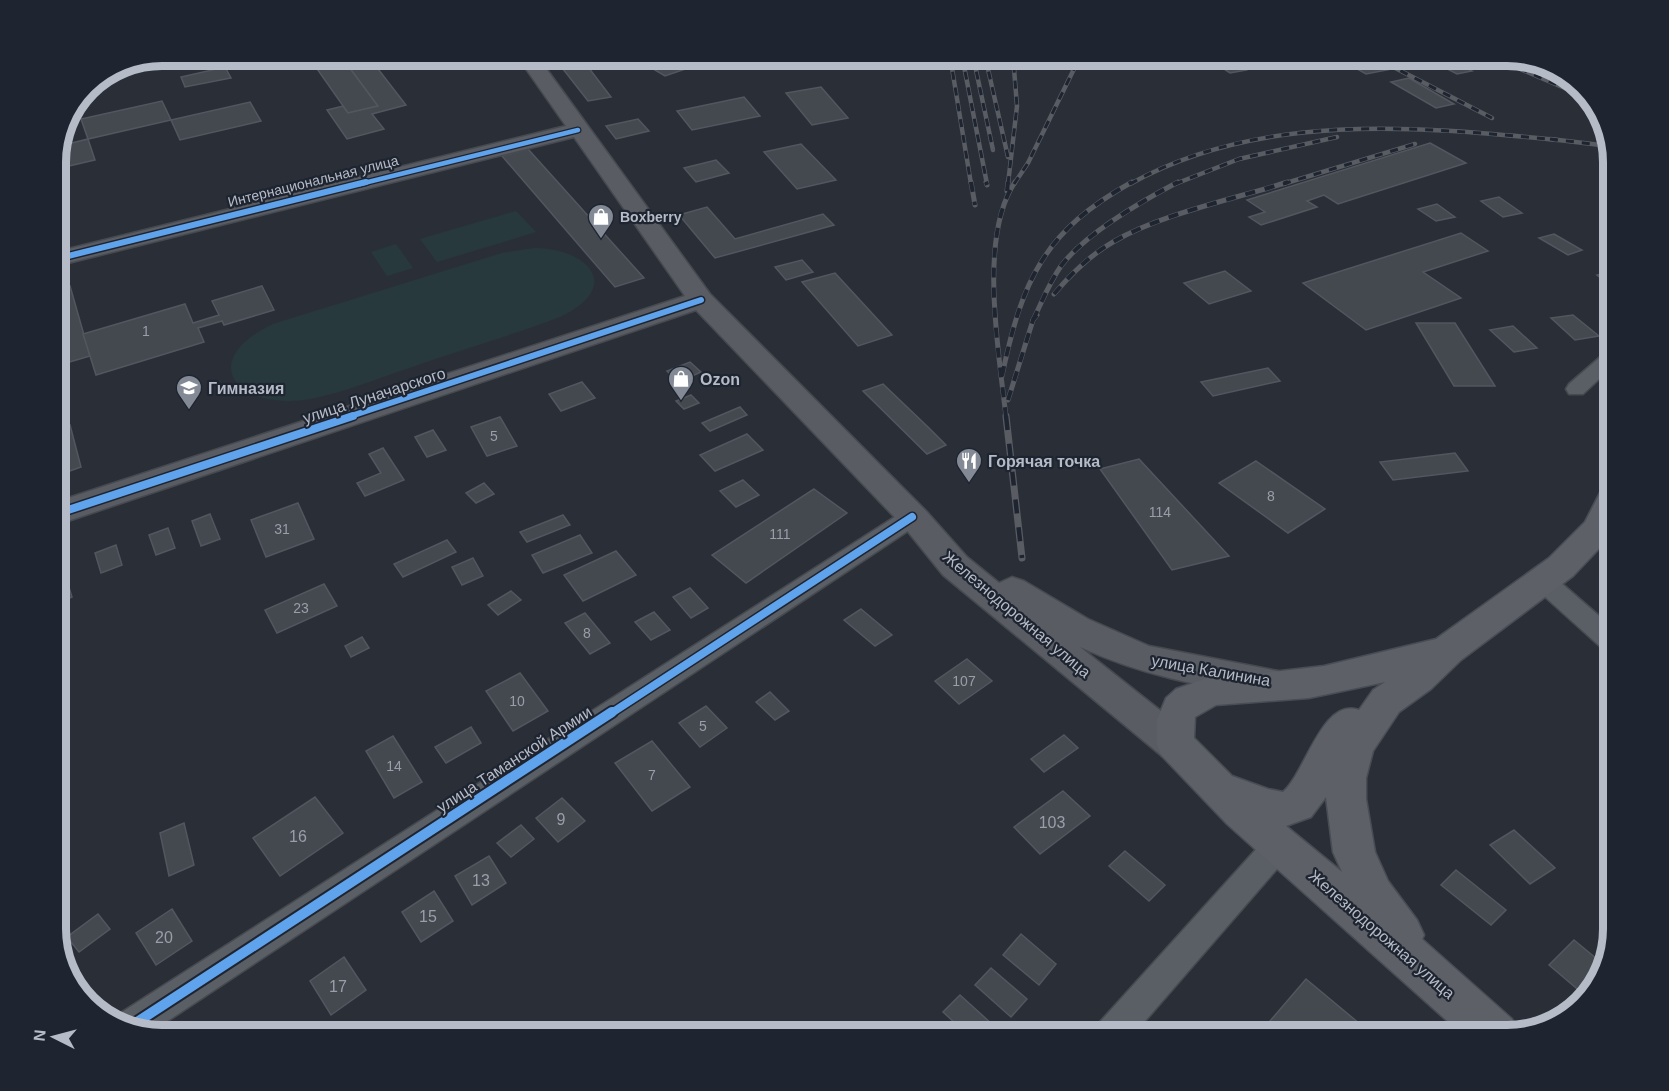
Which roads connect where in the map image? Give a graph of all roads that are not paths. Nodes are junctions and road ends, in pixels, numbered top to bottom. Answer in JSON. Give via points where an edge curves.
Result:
{"nodes":[{"id":1,"x":534,"y":66,"type":"edge"},
{"id":2,"x":576,"y":128,"type":"junction"},
{"id":3,"x":66,"y":250,"type":"edge"},
{"id":4,"x":66,"y":256,"type":"edge"},
{"id":5,"x":701,"y":300,"type":"junction"},
{"id":6,"x":1603,"y":366,"type":"edge"},
{"id":7,"x":1576,"y":389,"type":"dead end"},
{"id":8,"x":66,"y":511,"type":"edge"},
{"id":9,"x":914,"y":518,"type":"junction"},
{"id":10,"x":1603,"y":519,"type":"edge"},
{"id":11,"x":1543,"y":581,"type":"junction"},
{"id":12,"x":1603,"y":627,"type":"edge"},
{"id":13,"x":1448,"y":650,"type":"junction"},
{"id":14,"x":1294,"y":684,"type":"junction"},
{"id":15,"x":1386,"y":701,"type":"junction"},
{"id":16,"x":1189,"y":758,"type":"junction"},
{"id":17,"x":1279,"y":845,"type":"junction"},
{"id":18,"x":1456,"y":998,"type":"junction"},
{"id":19,"x":138,"y":1022,"type":"edge"},
{"id":20,"x":1120,"y":1025,"type":"edge"},
{"id":21,"x":1485,"y":1025,"type":"edge"}],
"edges":[{"from":1,"to":2,"type":"street","name":"Железнодорожная улица"},
{"from":2,"to":3,"type":"street","name":"Интернациональная улица"},
{"from":2,"to":4,"type":"street","name":"Интернациональная улица"},
{"from":2,"to":5,"type":"street","name":"Железнодорожная улица"},
{"from":5,"to":8,"type":"street","name":"улица Луначарского"},
{"from":5,"to":9,"type":"street","name":"Железнодорожная улица"},
{"from":6,"to":7,"type":"street"},
{"from":9,"to":14,"type":"street","name":"улица Калинина","via":[[1014,591],[1120,650],[1179,668]]},
{"from":9,"to":16,"type":"street","name":"Железнодорожная улица","via":[[955,566]]},
{"from":9,"to":19,"type":"street","name":"улица Таманской Армии"},
{"from":10,"to":11,"type":"main road","name":"улица Калинина","via":[[1598,529]]},
{"from":11,"to":12,"type":"street"},
{"from":11,"to":13,"type":"main road","name":"улица Калинина"},
{"from":13,"to":14,"type":"main road","name":"улица Калинина","via":[[1364,674]]},
{"from":13,"to":15,"type":"main road","name":"улица Калинина","via":[[1418,679]]},
{"from":14,"to":16,"type":"main road","name":"улица Калинина","via":[[1217,689],[1183,704],[1175,717]]},
{"from":15,"to":16,"type":"main road","name":"улица Калинина","via":[[1342,730],[1310,791],[1294,807],[1280,810],[1261,806]]},
{"from":15,"to":18,"type":"main road","name":"улица Калинина","via":[[1350,759],[1346,800],[1354,852],[1390,920]]},
{"from":16,"to":17,"type":"main road","name":"Железнодорожная улица"},
{"from":17,"to":18,"type":"main road","name":"Железнодорожная улица"},
{"from":17,"to":20,"type":"street"},
{"from":18,"to":21,"type":"main road","name":"Железнодорожная улица"}]}
